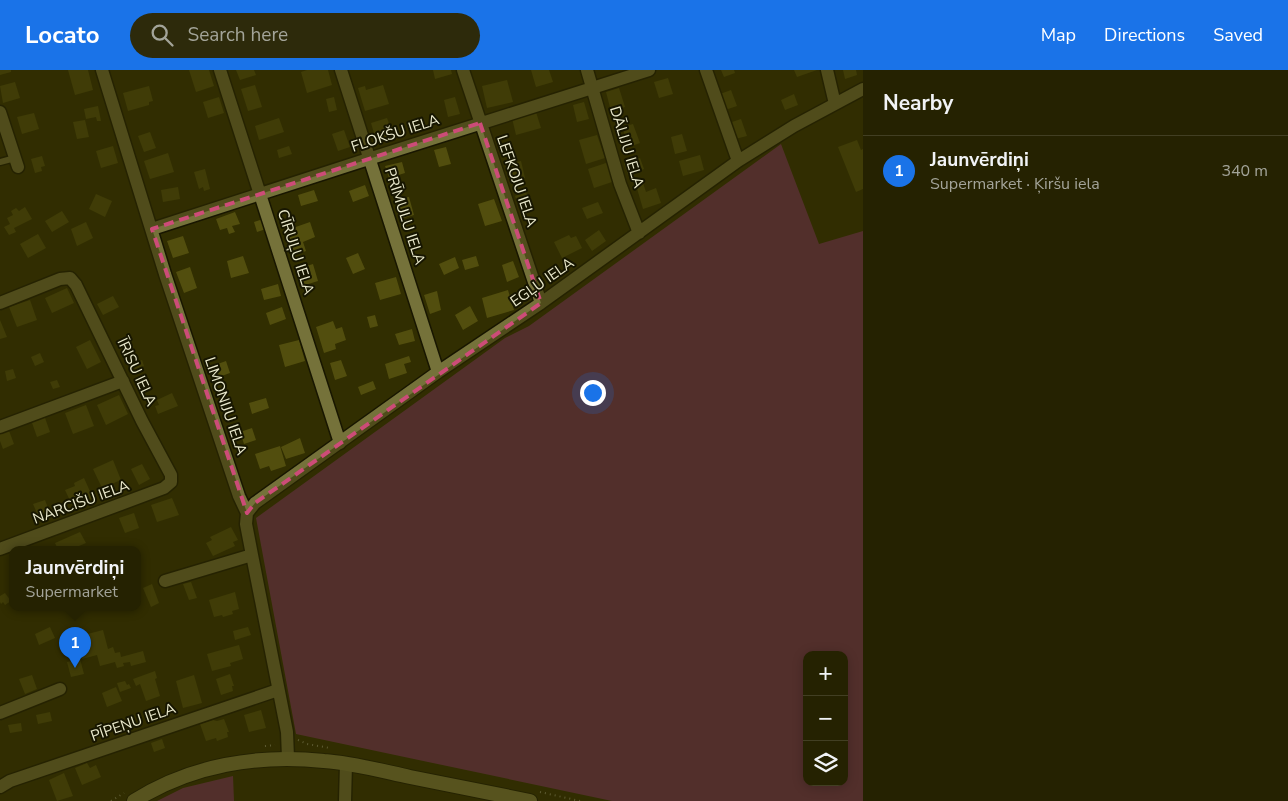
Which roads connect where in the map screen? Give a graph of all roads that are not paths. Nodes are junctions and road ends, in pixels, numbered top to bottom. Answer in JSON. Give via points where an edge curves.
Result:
{"nodes":[{"id":1,"x":102,"y":70,"type":"edge"},
{"id":2,"x":220,"y":70,"type":"edge"},
{"id":3,"x":341,"y":70,"type":"edge"},
{"id":4,"x":463,"y":70,"type":"edge"},
{"id":5,"x":587,"y":70,"type":"edge"},
{"id":6,"x":648,"y":70,"type":"edge"},
{"id":7,"x":706,"y":70,"type":"edge"},
{"id":8,"x":827,"y":70,"type":"edge"},
{"id":9,"x":592,"y":88,"type":"junction"},
{"id":10,"x":863,"y":89,"type":"edge"},
{"id":11,"x":835,"y":104,"type":"junction"},
{"id":12,"x":0,"y":112,"type":"edge"},
{"id":13,"x":480,"y":123,"type":"junction"},
{"id":14,"x":370,"y":159,"type":"junction"},
{"id":15,"x":738,"y":161,"type":"junction"},
{"id":16,"x":0,"y":162,"type":"edge"},
{"id":17,"x":16,"y":162,"type":"joint"},
{"id":18,"x":260,"y":194,"type":"junction"},
{"id":19,"x":152,"y":229,"type":"junction"},
{"id":20,"x":639,"y":233,"type":"junction"},
{"id":21,"x":0,"y":303,"type":"edge"},
{"id":22,"x":541,"y":303,"type":"junction"},
{"id":23,"x":438,"y":372,"type":"junction"},
{"id":24,"x":123,"y":381,"type":"junction"},
{"id":25,"x":0,"y":426,"type":"edge"},
{"id":26,"x":340,"y":443,"type":"junction"},
{"id":27,"x":171,"y":482,"type":"joint"},
{"id":28,"x":247,"y":513,"type":"junction"},
{"id":29,"x":0,"y":549,"type":"edge"},
{"id":30,"x":252,"y":555,"type":"junction"},
{"id":31,"x":165,"y":581,"type":"dead end"},
{"id":32,"x":60,"y":689,"type":"dead end"},
{"id":33,"x":278,"y":690,"type":"junction"},
{"id":34,"x":0,"y":713,"type":"edge"},
{"id":35,"x":288,"y":758,"type":"junction"},
{"id":36,"x":346,"y":764,"type":"junction"},
{"id":37,"x":0,"y":787,"type":"edge"},
{"id":38,"x":134,"y":801,"type":"edge"},
{"id":39,"x":345,"y":801,"type":"edge"},
{"id":40,"x":530,"y":801,"type":"edge"}],
"edges":[{"from":1,"to":19,"type":"street","name":"LIMONIJU IELA"},
{"from":2,"to":18,"type":"street","name":"CĪRUĻU IELA"},
{"from":3,"to":14,"type":"street","name":"PRĪMULU IELA"},
{"from":4,"to":13,"type":"street","name":"LEFKOJU IELA"},
{"from":5,"to":9,"type":"street","name":"DĀLIJU IELA"},
{"from":6,"to":9,"type":"street","name":"FLOKŠU IELA"},
{"from":7,"to":15,"type":"street"},
{"from":8,"to":11,"type":"street"},
{"from":9,"to":13,"type":"street","name":"FLOKŠU IELA"},
{"from":9,"to":20,"type":"street","name":"DĀLIJU IELA","via":[[620,184]]},
{"from":10,"to":11,"type":"street","name":"EGĻU IELA"},
{"from":11,"to":15,"type":"street","name":"EGĻU IELA"},
{"from":12,"to":17,"type":"street"},
{"from":13,"to":14,"type":"street","name":"FLOKŠU IELA"},
{"from":13,"to":22,"type":"street","name":"LEFKOJU IELA"},
{"from":14,"to":18,"type":"street","name":"FLOKŠU IELA"},
{"from":14,"to":23,"type":"street","name":"PRĪMULU IELA"},
{"from":15,"to":20,"type":"street","name":"EGĻU IELA"},
{"from":16,"to":17,"type":"lane"},
{"from":18,"to":19,"type":"street","name":"FLOKŠU IELA"},
{"from":18,"to":26,"type":"street","name":"CĪRUĻU IELA"},
{"from":19,"to":28,"type":"street","name":"LIMONIJU IELA"},
{"from":20,"to":22,"type":"street","name":"EGĻU IELA"},
{"from":21,"to":24,"type":"street","name":"ĪRISU IELA","via":[[70,278],[76,284]]},
{"from":22,"to":23,"type":"street","name":"EGĻU IELA"},
{"from":23,"to":26,"type":"street","name":"EGĻU IELA"},
{"from":24,"to":25,"type":"street"},
{"from":24,"to":27,"type":"street","name":"ĪRISU IELA","via":[[171,475]]},
{"from":26,"to":28,"type":"street","name":"EGĻU IELA","via":[[254,503]]},
{"from":27,"to":29,"type":"street","name":"NARCIŠU IELA","via":[[164,488]]},
{"from":28,"to":30,"type":"street","name":"LIMONIJU IELA"},
{"from":30,"to":31,"type":"street"},
{"from":30,"to":33,"type":"street","name":"LIMONIJU IELA"},
{"from":32,"to":34,"type":"street"},
{"from":33,"to":35,"type":"street","name":"LIMONIJU IELA","via":[[287,732]]},
{"from":33,"to":37,"type":"street","name":"PĪPEŅU IELA"},
{"from":35,"to":36,"type":"main road"},
{"from":35,"to":38,"type":"main road","via":[[198,770]]},
{"from":36,"to":39,"type":"street"},
{"from":36,"to":40,"type":"main road"}]}
